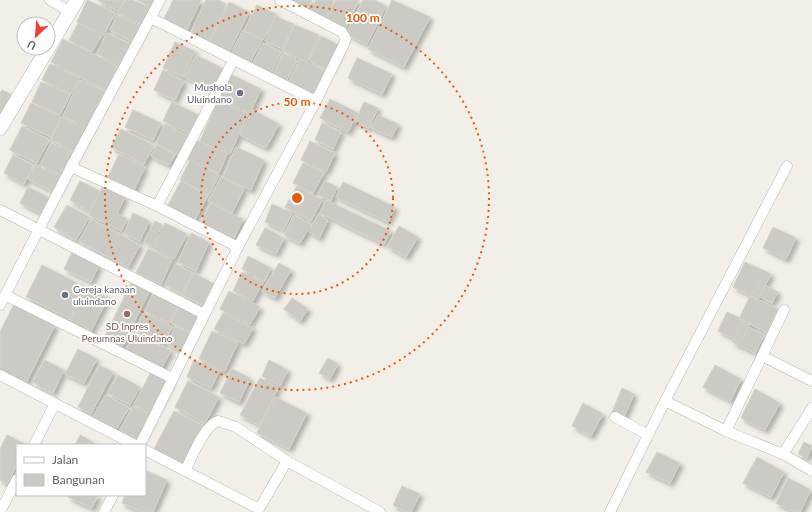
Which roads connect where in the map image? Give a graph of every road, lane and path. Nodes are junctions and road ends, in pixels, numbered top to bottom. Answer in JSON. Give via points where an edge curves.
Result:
{"nodes":[{"id":1,"x":50,"y":0,"type":"edge"},
{"id":2,"x":160,"y":0,"type":"edge"},
{"id":3,"x":280,"y":0,"type":"edge"},
{"id":4,"x":74,"y":6,"type":"edge"},
{"id":5,"x":151,"y":18,"type":"junction"},
{"id":6,"x":233,"y":61,"type":"junction"},
{"id":7,"x":316,"y":101,"type":"junction"},
{"id":8,"x":0,"y":128,"type":"edge"},
{"id":9,"x":787,"y":166,"type":"dead end"},
{"id":10,"x":71,"y":167,"type":"junction"},
{"id":11,"x":157,"y":206,"type":"junction"},
{"id":12,"x":0,"y":210,"type":"edge"},
{"id":13,"x":39,"y":231,"type":"junction"},
{"id":14,"x":238,"y":247,"type":"junction"},
{"id":15,"x":5,"y":295,"type":"junction"},
{"id":16,"x":0,"y":305,"type":"edge"},
{"id":17,"x":784,"y":310,"type":"dead end"},
{"id":18,"x":204,"y":314,"type":"junction"},
{"id":19,"x":762,"y":356,"type":"junction"},
{"id":20,"x":0,"y":375,"type":"edge"},
{"id":21,"x":172,"y":378,"type":"junction"},
{"id":22,"x":812,"y":381,"type":"edge"},
{"id":23,"x":665,"y":401,"type":"junction"},
{"id":24,"x":55,"y":403,"type":"junction"},
{"id":25,"x":812,"y":408,"type":"edge"},
{"id":26,"x":615,"y":418,"type":"dead end"},
{"id":27,"x":726,"y":431,"type":"junction"},
{"id":28,"x":648,"y":435,"type":"junction"},
{"id":29,"x":34,"y":444,"type":"edge"},
{"id":30,"x":133,"y":444,"type":"edge"},
{"id":31,"x":140,"y":444,"type":"edge"},
{"id":32,"x":146,"y":451,"type":"edge"},
{"id":33,"x":783,"y":454,"type":"junction"},
{"id":34,"x":287,"y":461,"type":"junction"},
{"id":35,"x":184,"y":471,"type":"junction"},
{"id":36,"x":812,"y":471,"type":"edge"},
{"id":37,"x":16,"y":481,"type":"edge"},
{"id":38,"x":112,"y":496,"type":"edge"},
{"id":39,"x":258,"y":510,"type":"edge"},
{"id":40,"x":0,"y":512,"type":"edge"},
{"id":41,"x":104,"y":512,"type":"edge"},
{"id":42,"x":380,"y":512,"type":"edge"},
{"id":43,"x":610,"y":512,"type":"edge"}],
"edges":[{"from":1,"to":4,"type":"street"},
{"from":2,"to":5,"type":"street"},
{"from":3,"to":7,"type":"street","via":[[345,35],[342,49]]},
{"from":4,"to":8,"type":"street"},
{"from":5,"to":6,"type":"street"},
{"from":5,"to":10,"type":"street"},
{"from":6,"to":7,"type":"street"},
{"from":6,"to":11,"type":"street"},
{"from":7,"to":14,"type":"street"},
{"from":9,"to":23,"type":"street"},
{"from":10,"to":11,"type":"street"},
{"from":10,"to":13,"type":"street"},
{"from":11,"to":14,"type":"street"},
{"from":12,"to":13,"type":"street"},
{"from":13,"to":15,"type":"street"},
{"from":13,"to":18,"type":"street"},
{"from":14,"to":18,"type":"street"},
{"from":15,"to":16,"type":"street"},
{"from":15,"to":21,"type":"street"},
{"from":17,"to":19,"type":"street"},
{"from":18,"to":21,"type":"street"},
{"from":19,"to":22,"type":"street"},
{"from":19,"to":27,"type":"street"},
{"from":20,"to":24,"type":"street"},
{"from":21,"to":31,"type":"street"},
{"from":23,"to":27,"type":"street"},
{"from":23,"to":28,"type":"street"},
{"from":24,"to":29,"type":"street"},
{"from":24,"to":30,"type":"street"},
{"from":25,"to":33,"type":"street"},
{"from":26,"to":28,"type":"street"},
{"from":27,"to":33,"type":"street"},
{"from":28,"to":43,"type":"street"},
{"from":32,"to":35,"type":"street"},
{"from":33,"to":36,"type":"street"},
{"from":34,"to":35,"type":"street","via":[[236,427],[218,421],[212,423],[206,431]]},
{"from":34,"to":39,"type":"street"},
{"from":34,"to":42,"type":"street"},
{"from":35,"to":39,"type":"street"},
{"from":37,"to":40,"type":"street"},
{"from":38,"to":41,"type":"street"}]}
